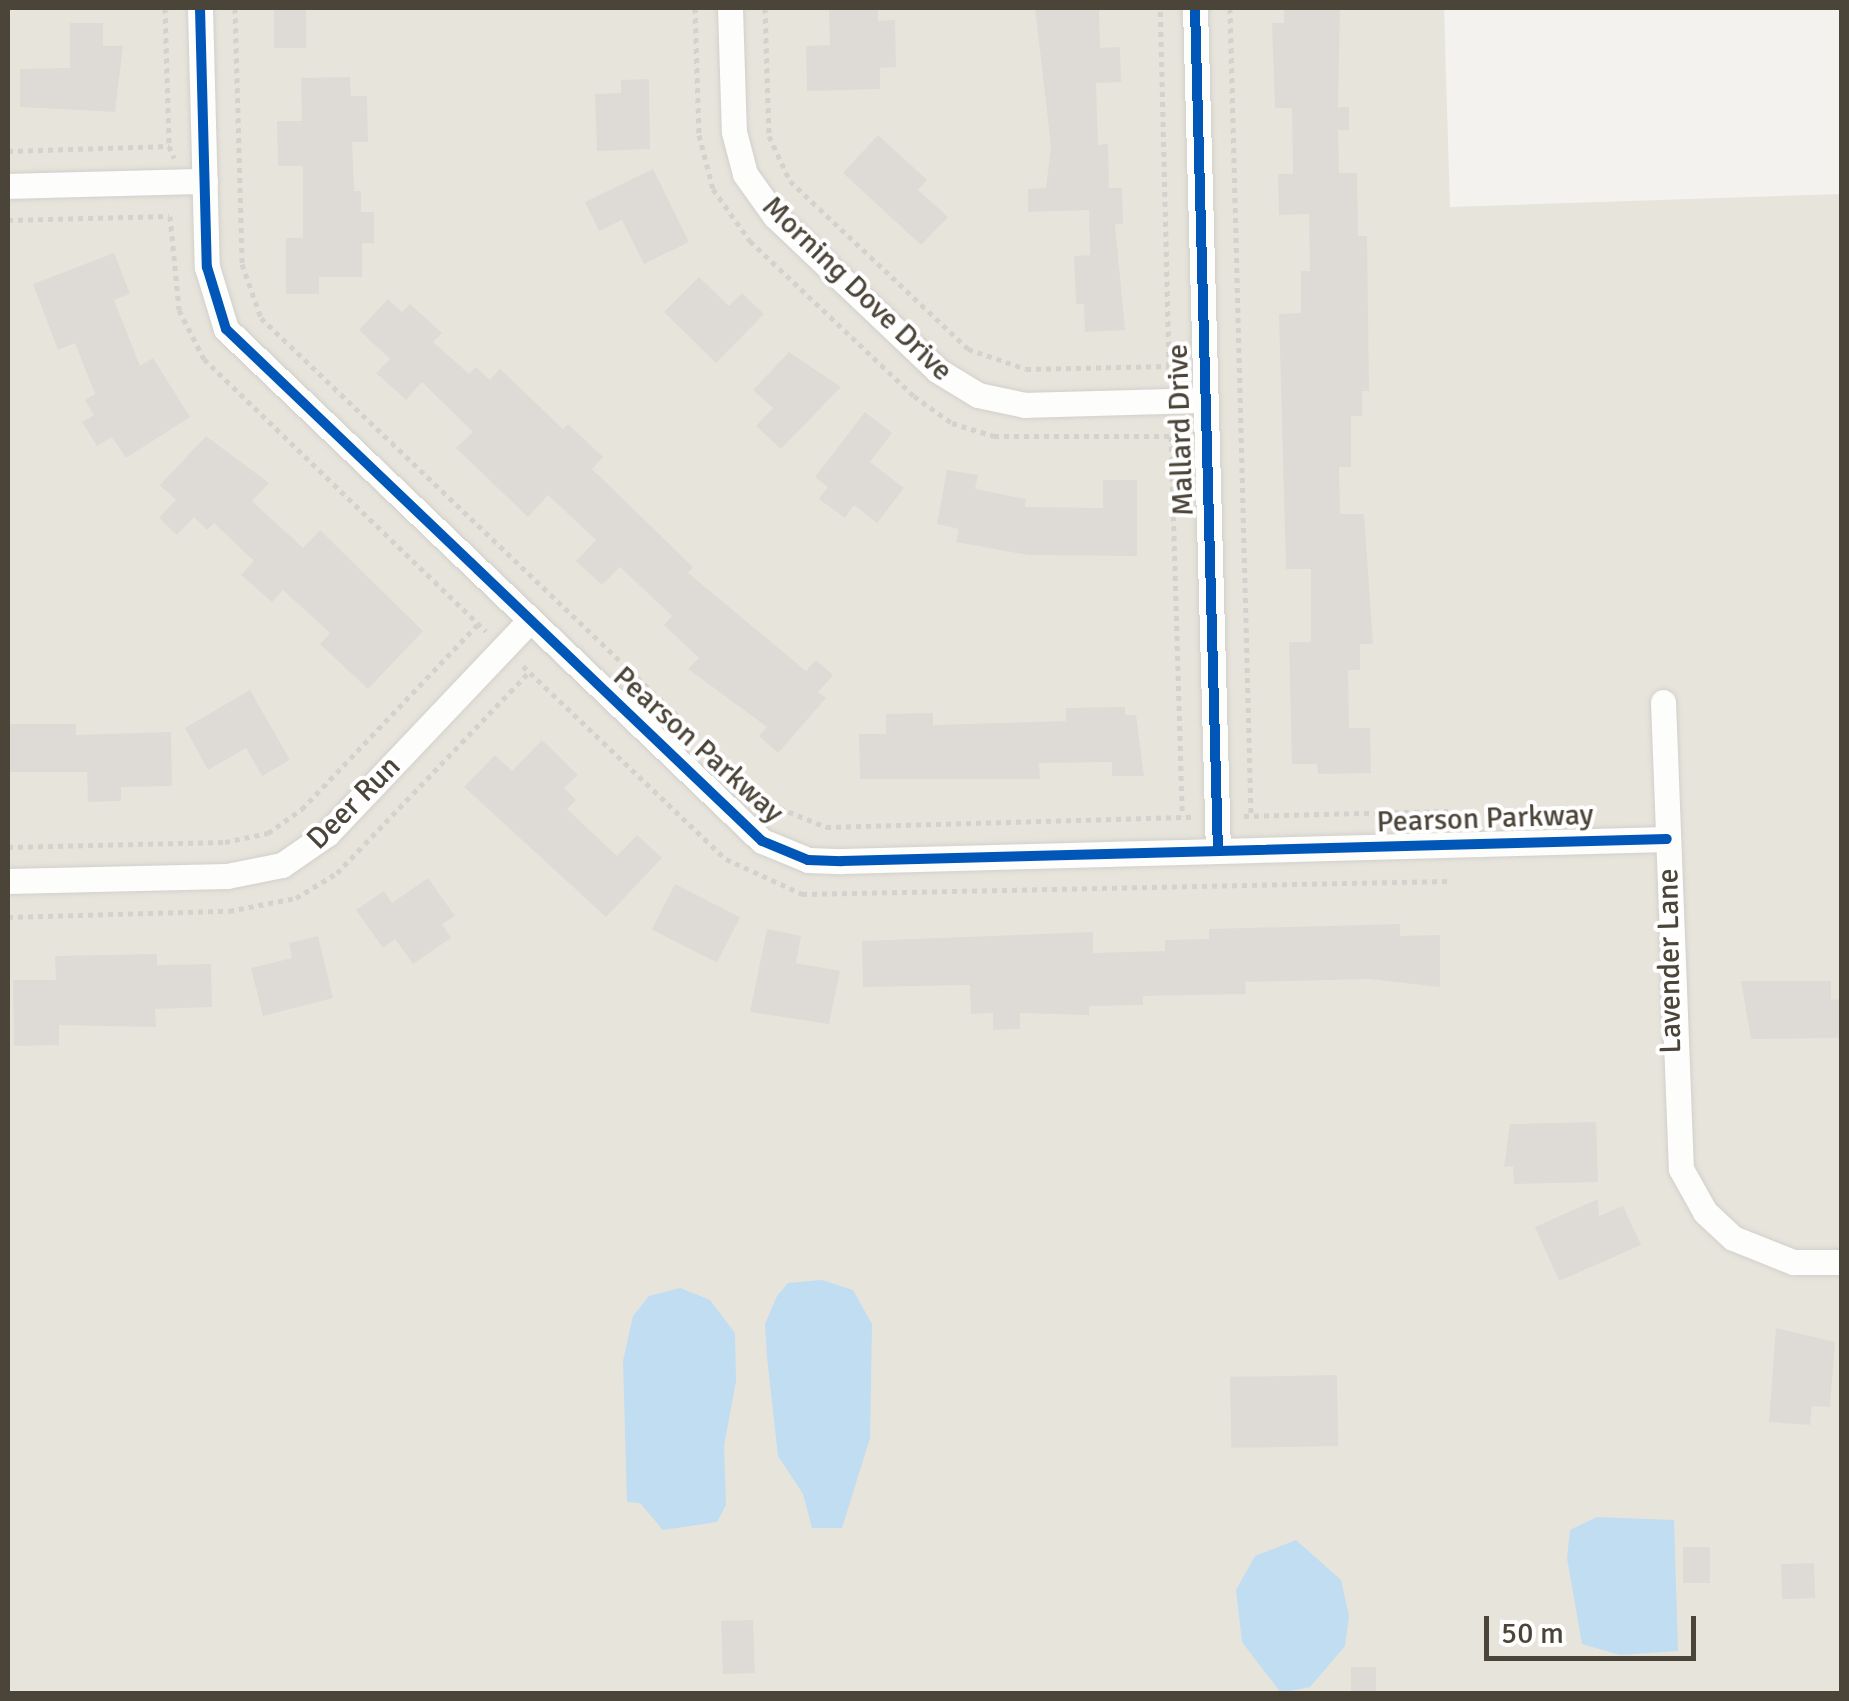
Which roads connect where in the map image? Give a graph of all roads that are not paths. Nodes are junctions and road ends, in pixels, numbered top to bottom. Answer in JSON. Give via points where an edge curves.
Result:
{"nodes":[{"id":1,"x":200,"y":8,"type":"edge"},
{"id":2,"x":730,"y":8,"type":"edge"},
{"id":3,"x":1195,"y":8,"type":"edge"},
{"id":4,"x":205,"y":182,"type":"junction"},
{"id":5,"x":8,"y":186,"type":"edge"},
{"id":6,"x":1205,"y":400,"type":"junction"},
{"id":7,"x":528,"y":622,"type":"junction"},
{"id":8,"x":1663,"y":702,"type":"dead end"},
{"id":9,"x":1667,"y":839,"type":"junction"},
{"id":10,"x":1218,"y":851,"type":"junction"},
{"id":11,"x":8,"y":882,"type":"edge"},
{"id":12,"x":1842,"y":1262,"type":"edge"}],
"edges":[{"from":1,"to":4,"type":"street"},
{"from":2,"to":6,"type":"street","name":"Morning Dove Drive","via":[[734,132],[744,174],[775,216],[937,370],[978,395],[1025,405]]},
{"from":3,"to":6,"type":"street","name":"Mallard Drive"},
{"from":4,"to":5,"type":"street"},
{"from":4,"to":7,"type":"street","name":"Pearson Parkway","via":[[210,289],[233,338]]},
{"from":6,"to":10,"type":"street","name":"Mallard Drive"},
{"from":7,"to":10,"type":"street","name":"Pearson Parkway","via":[[748,832],[792,855],[842,862]]},
{"from":7,"to":11,"type":"street","name":"Deer Run","via":[[328,834],[282,865],[227,876]]},
{"from":8,"to":9,"type":"street","name":"Lavender Lane"},
{"from":9,"to":10,"type":"street","name":"Pearson Parkway"},
{"from":9,"to":12,"type":"street","name":"Lavender Lane","via":[[1676,1150],[1705,1212],[1771,1256]]}]}
